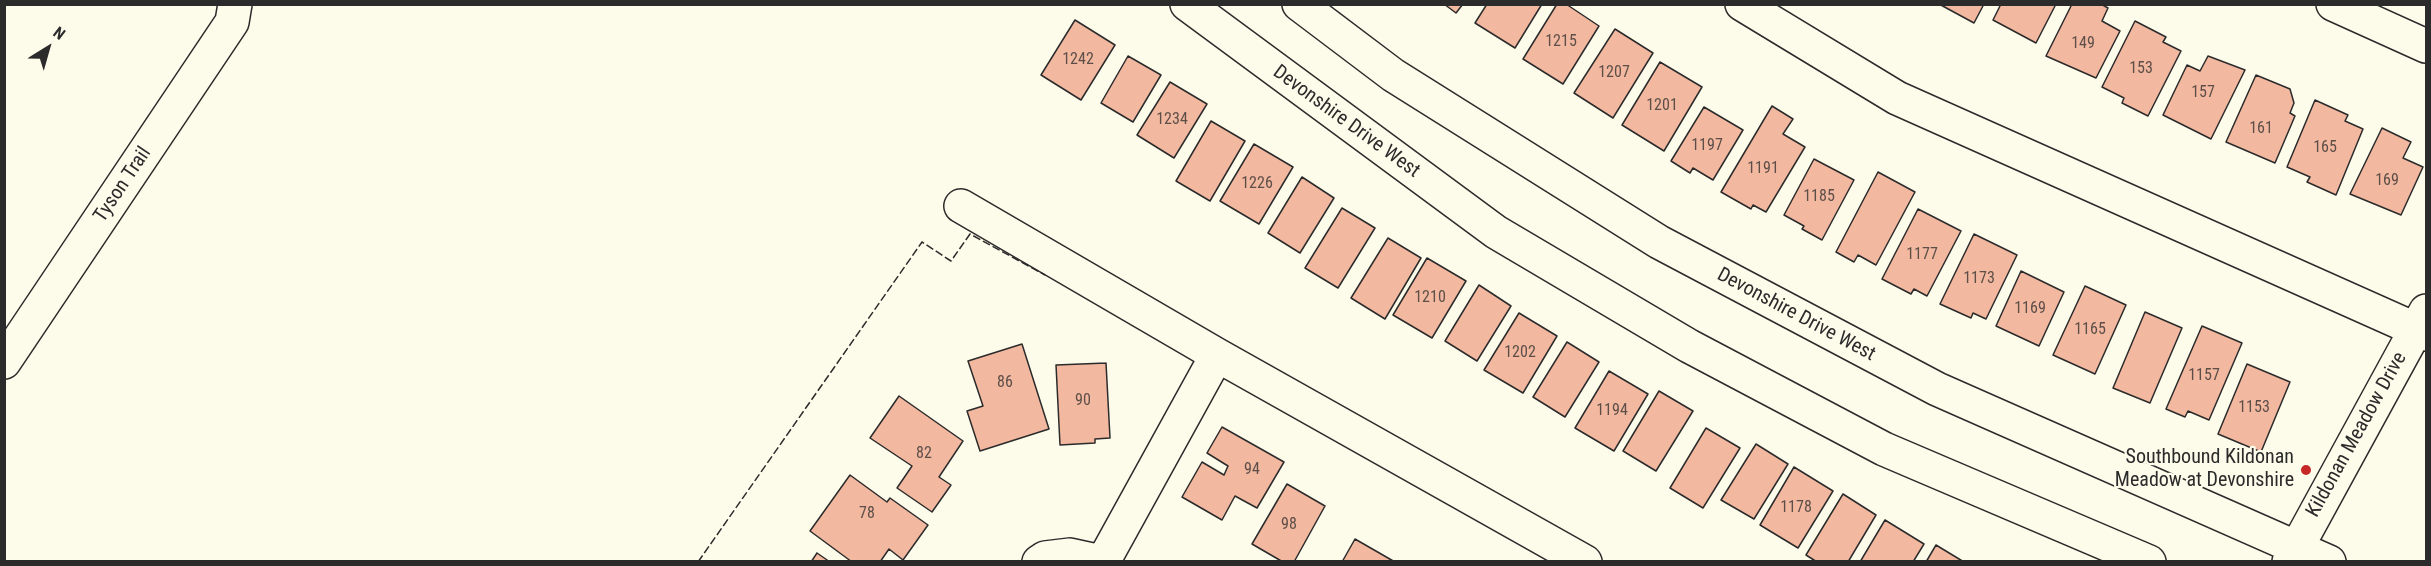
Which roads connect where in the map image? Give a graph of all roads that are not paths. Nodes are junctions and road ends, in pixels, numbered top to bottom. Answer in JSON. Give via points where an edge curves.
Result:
{"nodes":[{"id":1,"x":235,"y":4,"type":"edge"},
{"id":2,"x":1187,"y":4,"type":"edge"},
{"id":3,"x":1299,"y":4,"type":"edge"},
{"id":4,"x":1742,"y":4,"type":"edge"},
{"id":5,"x":2333,"y":4,"type":"edge"},
{"id":6,"x":2427,"y":46,"type":"edge"},
{"id":7,"x":961,"y":206,"type":"dead end"},
{"id":8,"x":2423,"y":324,"type":"edge"},
{"id":9,"x":1217,"y":355,"type":"junction"},
{"id":10,"x":4,"y":362,"type":"edge"},
{"id":11,"x":2292,"y":555,"type":"edge"},
{"id":12,"x":1040,"y":561,"type":"edge"},
{"id":13,"x":1102,"y":561,"type":"edge"},
{"id":14,"x":1585,"y":561,"type":"edge"},
{"id":15,"x":2149,"y":561,"type":"edge"},
{"id":16,"x":2329,"y":561,"type":"edge"}],
"edges":[{"from":1,"to":10,"type":"street","name":"Tyson Trail","via":[[232,22]]},
{"from":2,"to":15,"type":"street","name":"Devonshire Drive West","via":[[1496,232],[1689,346],[1884,449]]},
{"from":3,"to":11,"type":"street","name":"Devonshire Drive West","via":[[1392,75],[1659,242],[1937,389]]},
{"from":4,"to":8,"type":"street","via":[[1898,98]]},
{"from":5,"to":6,"type":"street"},
{"from":7,"to":9,"type":"street"},
{"from":8,"to":11,"type":"street","name":"Kildonan Meadow Drive"},
{"from":9,"to":13,"type":"street"},
{"from":9,"to":14,"type":"street"},
{"from":11,"to":16,"type":"street","name":"Devonshire Drive West"},
{"from":12,"to":13,"type":"street","via":[[1070,555]]}]}
